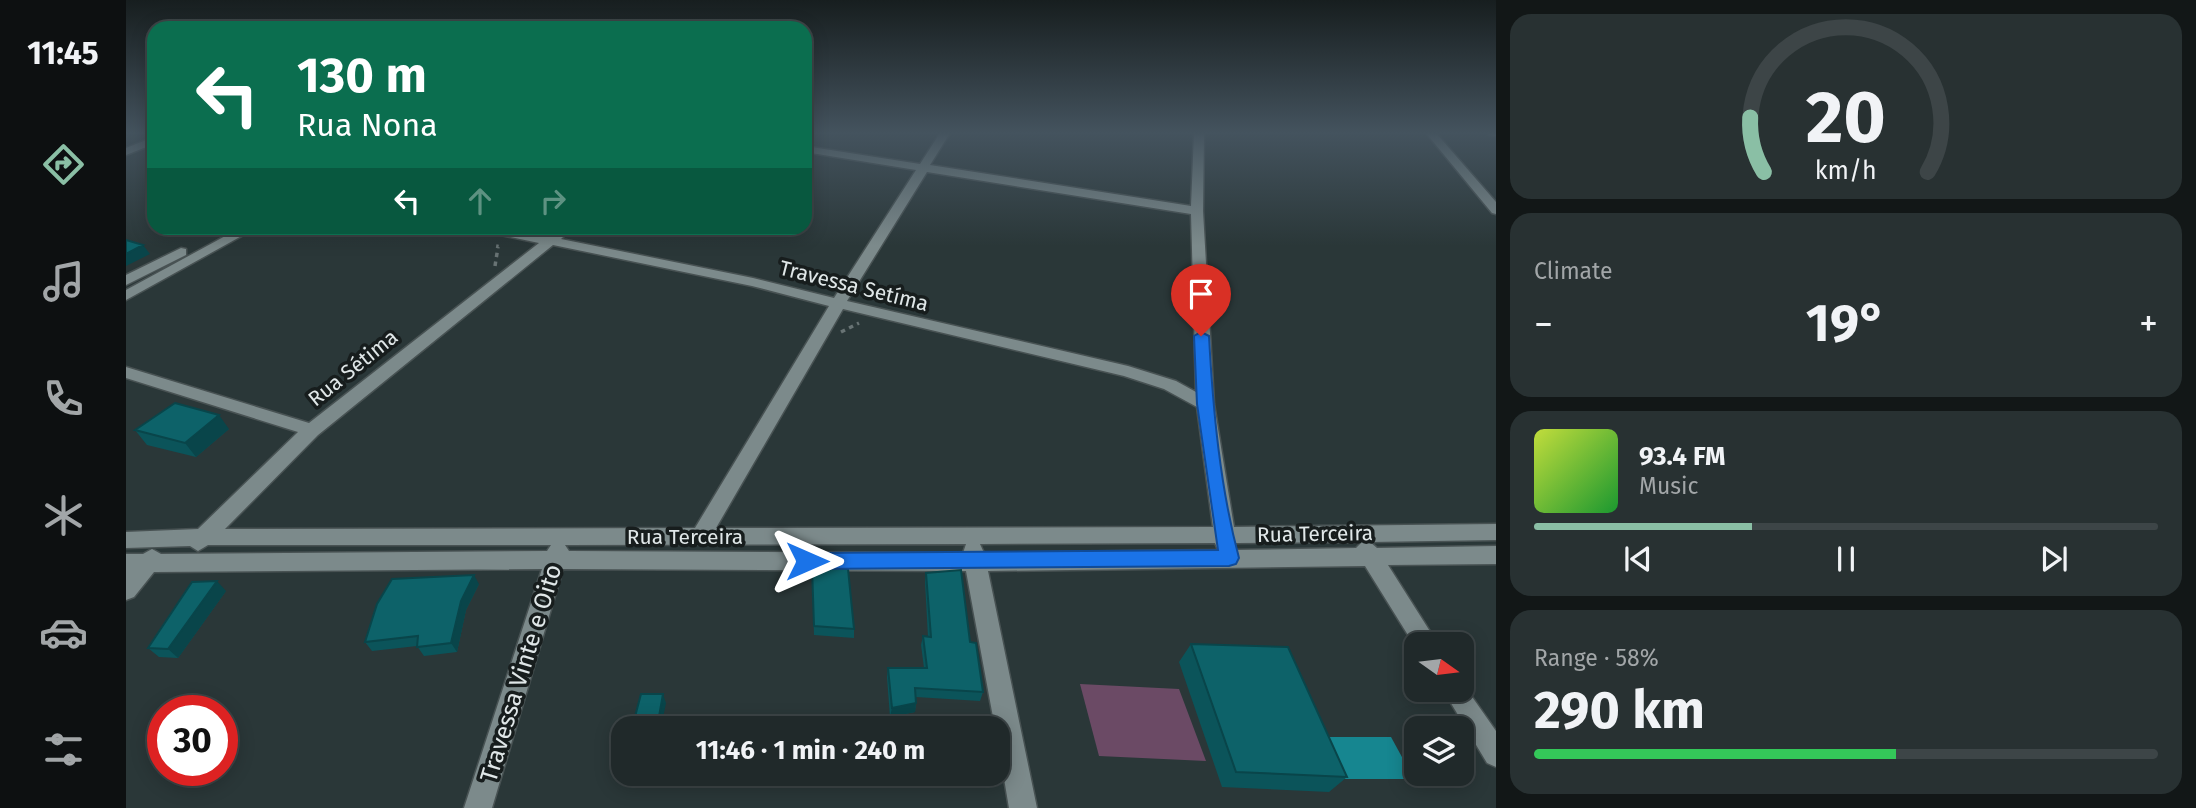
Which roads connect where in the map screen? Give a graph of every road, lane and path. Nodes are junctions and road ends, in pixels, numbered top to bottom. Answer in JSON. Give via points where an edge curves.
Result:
{"nodes":[{"id":1,"x":922,"y":171,"type":"edge"},
{"id":2,"x":934,"y":171,"type":"edge"},
{"id":3,"x":1198,"y":171,"type":"edge"},
{"id":4,"x":1463,"y":171,"type":"edge"},
{"id":5,"x":1496,"y":210,"type":"edge"},
{"id":6,"x":1197,"y":211,"type":"junction"},
{"id":7,"x":215,"y":235,"type":"edge"},
{"id":8,"x":236,"y":235,"type":"edge"},
{"id":9,"x":496,"y":235,"type":"edge"},
{"id":10,"x":519,"y":235,"type":"edge"},
{"id":11,"x":558,"y":235,"type":"edge"},
{"id":12,"x":549,"y":242,"type":"junction"},
{"id":13,"x":126,"y":281,"type":"edge"},
{"id":14,"x":493,"y":286,"type":"junction"},
{"id":15,"x":126,"y":296,"type":"edge"},
{"id":16,"x":837,"y":305,"type":"junction"},
{"id":17,"x":863,"y":322,"type":"dead end"},
{"id":18,"x":838,"y":334,"type":"dead end"},
{"id":19,"x":126,"y":372,"type":"edge"},
{"id":20,"x":1205,"y":404,"type":"junction"},
{"id":21,"x":312,"y":430,"type":"junction"},
{"id":22,"x":1496,"y":532,"type":"edge"},
{"id":23,"x":1357,"y":533,"type":"junction"},
{"id":24,"x":1223,"y":535,"type":"junction"},
{"id":25,"x":970,"y":536,"type":"junction"},
{"id":26,"x":201,"y":537,"type":"junction"},
{"id":27,"x":700,"y":537,"type":"junction"},
{"id":28,"x":168,"y":539,"type":"junction"},
{"id":29,"x":126,"y":540,"type":"edge"},
{"id":30,"x":559,"y":549,"type":"junction"},
{"id":31,"x":1496,"y":555,"type":"edge"},
{"id":32,"x":1371,"y":557,"type":"junction"},
{"id":33,"x":1229,"y":558,"type":"junction"},
{"id":34,"x":184,"y":562,"type":"junction"},
{"id":35,"x":975,"y":562,"type":"junction"},
{"id":36,"x":137,"y":563,"type":"edge"},
{"id":37,"x":126,"y":590,"type":"edge"},
{"id":38,"x":1418,"y":632,"type":"edge"},
{"id":39,"x":1463,"y":702,"type":"edge"},
{"id":40,"x":1496,"y":754,"type":"edge"},
{"id":41,"x":478,"y":808,"type":"edge"},
{"id":42,"x":1023,"y":808,"type":"edge"}],
"edges":[{"from":1,"to":16,"type":"street"},
{"from":2,"to":6,"type":"street"},
{"from":3,"to":6,"type":"street"},
{"from":4,"to":5,"type":"street"},
{"from":6,"to":20,"type":"street"},
{"from":7,"to":13,"type":"street"},
{"from":8,"to":15,"type":"street"},
{"from":9,"to":14,"type":"path","via":[[499,247]]},
{"from":10,"to":12,"type":"street","name":"Travessa Setíma"},
{"from":11,"to":12,"type":"street","name":"Rua Sétima"},
{"from":12,"to":14,"type":"street","name":"Rua Sétima"},
{"from":12,"to":16,"type":"street","name":"Travessa Setíma","via":[[753,282]]},
{"from":14,"to":21,"type":"street","name":"Rua Sétima"},
{"from":16,"to":20,"type":"street","name":"Travessa Setíma","via":[[1128,371],[1170,385]]},
{"from":16,"to":27,"type":"street"},
{"from":17,"to":18,"type":"path"},
{"from":19,"to":21,"type":"street"},
{"from":20,"to":24,"type":"street"},
{"from":21,"to":26,"type":"street","name":"Rua Sétima"},
{"from":22,"to":23,"type":"street","name":"Rua Terceira"},
{"from":23,"to":24,"type":"street","name":"Rua Terceira"},
{"from":23,"to":32,"type":"street"},
{"from":24,"to":25,"type":"street","name":"Rua Terceira"},
{"from":24,"to":33,"type":"street"},
{"from":25,"to":27,"type":"street","name":"Rua Terceira"},
{"from":25,"to":35,"type":"street"},
{"from":26,"to":28,"type":"street","name":"Rua Terceira"},
{"from":26,"to":30,"type":"street","name":"Rua Terceira"},
{"from":26,"to":34,"type":"street","name":"Rua Sétima"},
{"from":27,"to":30,"type":"street","name":"Rua Terceira"},
{"from":28,"to":29,"type":"street","name":"Rua Terceira"},
{"from":28,"to":36,"type":"street"},
{"from":30,"to":34,"type":"street","name":"Rua Terceira"},
{"from":30,"to":35,"type":"street","name":"Rua Terceira"},
{"from":30,"to":41,"type":"street","name":"Travessa Vinte e Oito"},
{"from":31,"to":32,"type":"street","name":"Rua Terceira"},
{"from":32,"to":33,"type":"street","name":"Rua Terceira"},
{"from":32,"to":38,"type":"street"},
{"from":33,"to":35,"type":"street","name":"Rua Terceira"},
{"from":34,"to":36,"type":"street","name":"Rua Terceira"},
{"from":35,"to":42,"type":"street"},
{"from":36,"to":37,"type":"street"},
{"from":39,"to":40,"type":"street"}]}
